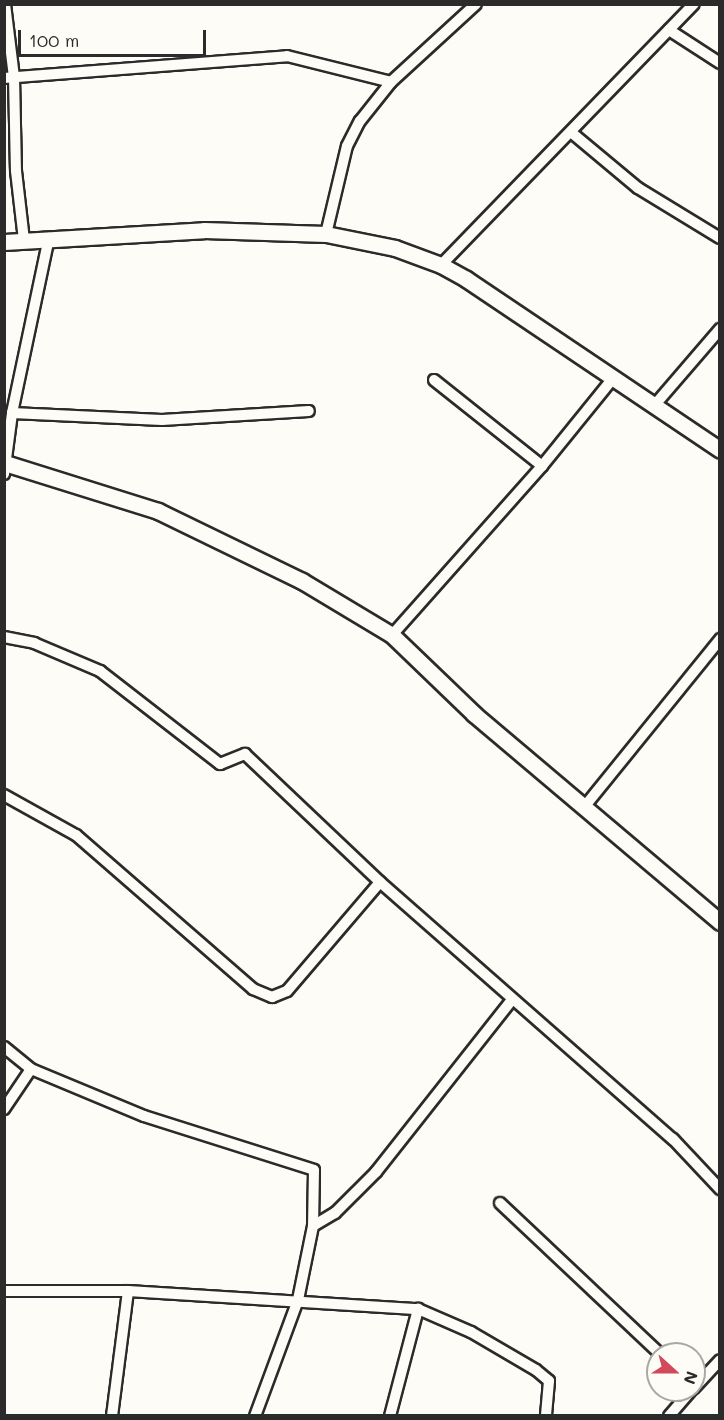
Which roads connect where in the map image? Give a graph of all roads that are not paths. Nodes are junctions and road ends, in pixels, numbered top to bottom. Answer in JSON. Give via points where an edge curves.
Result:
{"nodes":[{"id":1,"x":5,"y":4,"type":"edge"},
{"id":2,"x":476,"y":4,"type":"edge"},
{"id":3,"x":694,"y":4,"type":"edge"},
{"id":4,"x":669,"y":30,"type":"junction"},
{"id":5,"x":720,"y":63,"type":"edge"},
{"id":6,"x":9,"y":77,"type":"edge"},
{"id":7,"x":391,"y":82,"type":"junction"},
{"id":8,"x":572,"y":133,"type":"junction"},
{"id":9,"x":326,"y":234,"type":"junction"},
{"id":10,"x":49,"y":238,"type":"junction"},
{"id":11,"x":720,"y":238,"type":"edge"},
{"id":12,"x":24,"y":240,"type":"junction"},
{"id":13,"x":4,"y":242,"type":"edge"},
{"id":14,"x":441,"y":265,"type":"junction"},
{"id":15,"x":720,"y":329,"type":"edge"},
{"id":16,"x":614,"y":377,"type":"junction"},
{"id":17,"x":434,"y":380,"type":"dead end"},
{"id":18,"x":653,"y":407,"type":"junction"},
{"id":19,"x":309,"y":411,"type":"dead end"},
{"id":20,"x":12,"y":412,"type":"junction"},
{"id":21,"x":720,"y":450,"type":"edge"},
{"id":22,"x":542,"y":466,"type":"junction"},
{"id":23,"x":6,"y":469,"type":"edge"},
{"id":24,"x":392,"y":635,"type":"junction"},
{"id":25,"x":4,"y":637,"type":"edge"},
{"id":26,"x":720,"y":639,"type":"edge"},
{"id":27,"x":4,"y":795,"type":"edge"},
{"id":28,"x":585,"y":806,"type":"junction"},
{"id":29,"x":380,"y":882,"type":"junction"},
{"id":30,"x":720,"y":922,"type":"edge"},
{"id":31,"x":512,"y":1000,"type":"junction"},
{"id":32,"x":4,"y":1047,"type":"edge"},
{"id":33,"x":31,"y":1069,"type":"junction"},
{"id":34,"x":4,"y":1109,"type":"edge"},
{"id":35,"x":720,"y":1189,"type":"edge"},
{"id":36,"x":500,"y":1203,"type":"dead end"},
{"id":37,"x":313,"y":1226,"type":"junction"},
{"id":38,"x":4,"y":1291,"type":"edge"},
{"id":39,"x":128,"y":1291,"type":"junction"},
{"id":40,"x":298,"y":1300,"type":"junction"},
{"id":41,"x":418,"y":1308,"type":"junction"},
{"id":42,"x":647,"y":1342,"type":"edge"},
{"id":43,"x":720,"y":1360,"type":"edge"},
{"id":44,"x":706,"y":1375,"type":"edge"},
{"id":45,"x":682,"y":1402,"type":"edge"},
{"id":46,"x":112,"y":1416,"type":"edge"},
{"id":47,"x":255,"y":1416,"type":"edge"},
{"id":48,"x":390,"y":1416,"type":"edge"},
{"id":49,"x":546,"y":1416,"type":"edge"},
{"id":50,"x":669,"y":1416,"type":"edge"}],
"edges":[{"from":1,"to":6,"type":"street"},
{"from":2,"to":7,"type":"street"},
{"from":3,"to":4,"type":"street"},
{"from":4,"to":5,"type":"street"},
{"from":4,"to":8,"type":"street"},
{"from":6,"to":7,"type":"street","via":[[287,56]]},
{"from":6,"to":12,"type":"street"},
{"from":7,"to":9,"type":"street","via":[[360,121],[347,146]]},
{"from":8,"to":11,"type":"street","via":[[638,189]]},
{"from":8,"to":14,"type":"street"},
{"from":9,"to":10,"type":"street","via":[[204,230]]},
{"from":9,"to":14,"type":"street","via":[[394,248]]},
{"from":10,"to":12,"type":"street"},
{"from":10,"to":20,"type":"street"},
{"from":12,"to":13,"type":"street"},
{"from":14,"to":16,"type":"street"},
{"from":15,"to":18,"type":"street"},
{"from":16,"to":18,"type":"street"},
{"from":16,"to":22,"type":"street"},
{"from":17,"to":22,"type":"street"},
{"from":18,"to":21,"type":"street"},
{"from":19,"to":20,"type":"street","via":[[162,420]]},
{"from":20,"to":23,"type":"street"},
{"from":22,"to":24,"type":"street"},
{"from":23,"to":24,"type":"street","via":[[158,511],[302,581]]},
{"from":24,"to":28,"type":"street","via":[[474,714]]},
{"from":25,"to":29,"type":"street","via":[[34,643],[100,671],[220,764],[245,754]]},
{"from":26,"to":28,"type":"street"},
{"from":27,"to":29,"type":"street","via":[[76,835],[254,989],[272,997],[287,991]]},
{"from":28,"to":30,"type":"street"},
{"from":29,"to":31,"type":"street"},
{"from":31,"to":35,"type":"street","via":[[673,1139]]},
{"from":31,"to":37,"type":"street","via":[[375,1172],[335,1213]]},
{"from":32,"to":33,"type":"street"},
{"from":33,"to":34,"type":"street"},
{"from":33,"to":37,"type":"street","via":[[144,1116],[306,1165],[314,1170],[316,1179]]},
{"from":36,"to":42,"type":"street"},
{"from":37,"to":40,"type":"street"},
{"from":38,"to":39,"type":"street"},
{"from":39,"to":40,"type":"street"},
{"from":39,"to":46,"type":"street"},
{"from":40,"to":41,"type":"street"},
{"from":40,"to":47,"type":"street"},
{"from":41,"to":48,"type":"street"},
{"from":41,"to":49,"type":"street","via":[[471,1332],[536,1370],[549,1381]]},
{"from":43,"to":44,"type":"street"},
{"from":45,"to":50,"type":"street"}]}
